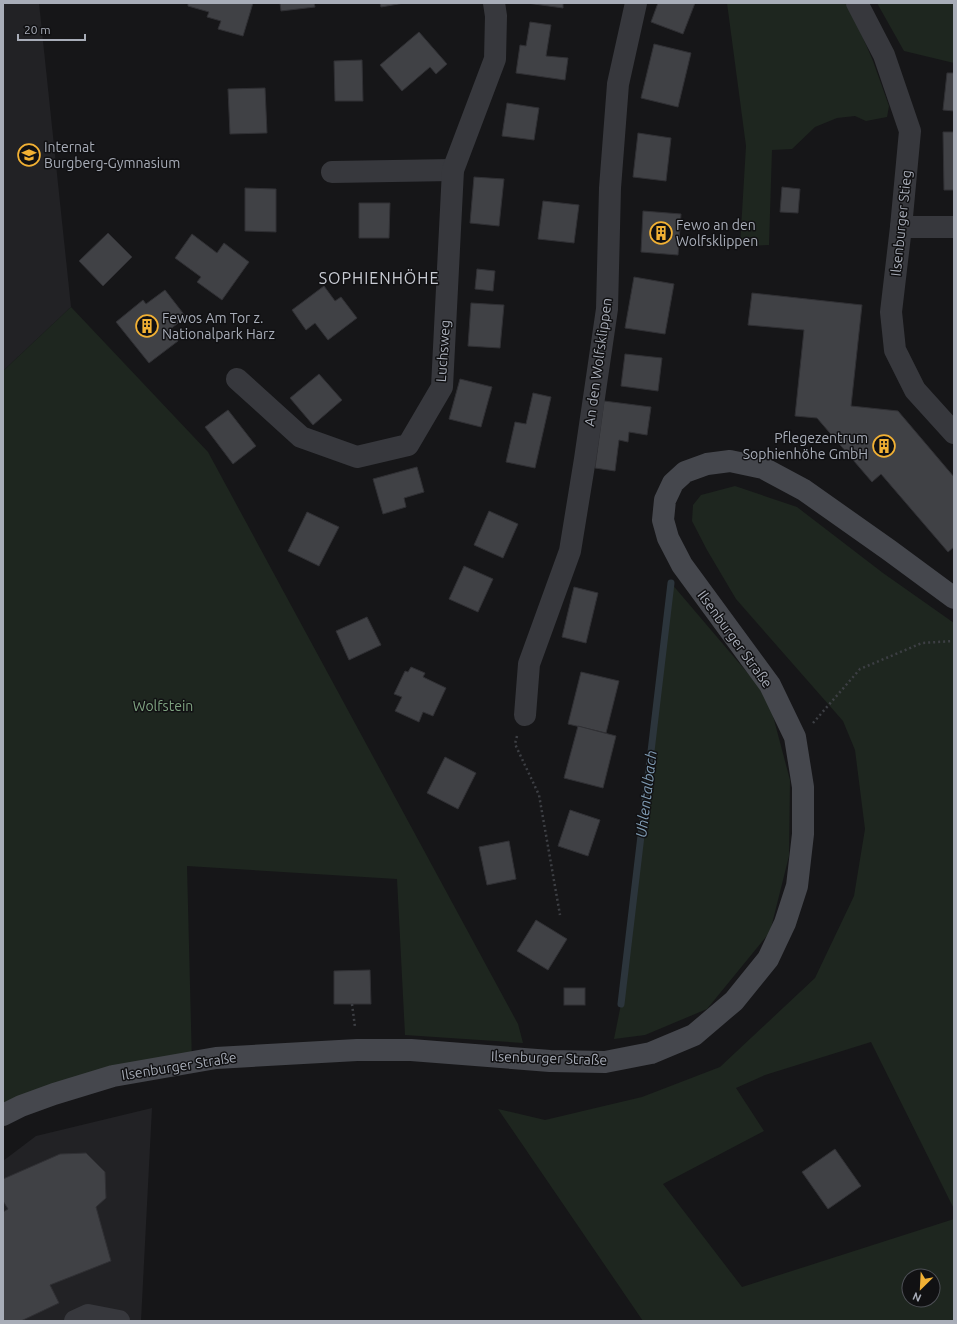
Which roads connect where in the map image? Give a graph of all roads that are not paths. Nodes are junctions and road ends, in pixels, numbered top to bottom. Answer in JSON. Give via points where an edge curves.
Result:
{"nodes":[{"id":1,"x":494,"y":3,"type":"edge"},
{"id":2,"x":636,"y":3,"type":"edge"},
{"id":3,"x":858,"y":3,"type":"edge"},
{"id":4,"x":453,"y":170,"type":"junction"},
{"id":5,"x":332,"y":172,"type":"dead end"},
{"id":6,"x":901,"y":227,"type":"junction"},
{"id":7,"x":954,"y":227,"type":"edge"},
{"id":8,"x":237,"y":379,"type":"dead end"},
{"id":9,"x":954,"y":433,"type":"edge"},
{"id":10,"x":954,"y":598,"type":"edge"},
{"id":11,"x":525,"y":715,"type":"road end"},
{"id":12,"x":3,"y":1115,"type":"edge"},
{"id":13,"x":75,"y":1321,"type":"edge"},
{"id":14,"x":119,"y":1321,"type":"edge"}],
"edges":[{"from":1,"to":4,"type":"street","name":"Luchsweg","via":[[495,59]]},
{"from":2,"to":11,"type":"street","name":"An den Wolfsklippen","via":[[618,84],[610,188],[607,309],[584,467],[570,552],[529,664]]},
{"from":3,"to":6,"type":"street","name":"Ilsenburger Stieg","via":[[884,55],[910,131]]},
{"from":4,"to":5,"type":"street"},
{"from":4,"to":8,"type":"street","name":"Luchsweg","via":[[442,387],[408,445],[357,457],[301,437]]},
{"from":6,"to":7,"type":"street"},
{"from":6,"to":9,"type":"street","name":"Ilsenburger Stieg","via":[[891,312],[895,350],[915,390]]},
{"from":10,"to":12,"type":"main road","name":"Ilsenburger Straße","via":[[804,490],[763,468],[730,461],[708,464],[684,472],[674,483],[665,500],[663,520],[668,538],[682,565],[770,684],[795,737],[803,787],[803,834],[797,886],[785,923],[768,959],[754,977],[734,1001],[694,1035],[651,1052],[605,1062],[550,1061],[411,1050],[357,1050],[216,1058],[113,1076],[54,1094]]},
{"from":13,"to":14,"type":"street","via":[[88,1315]]}]}
